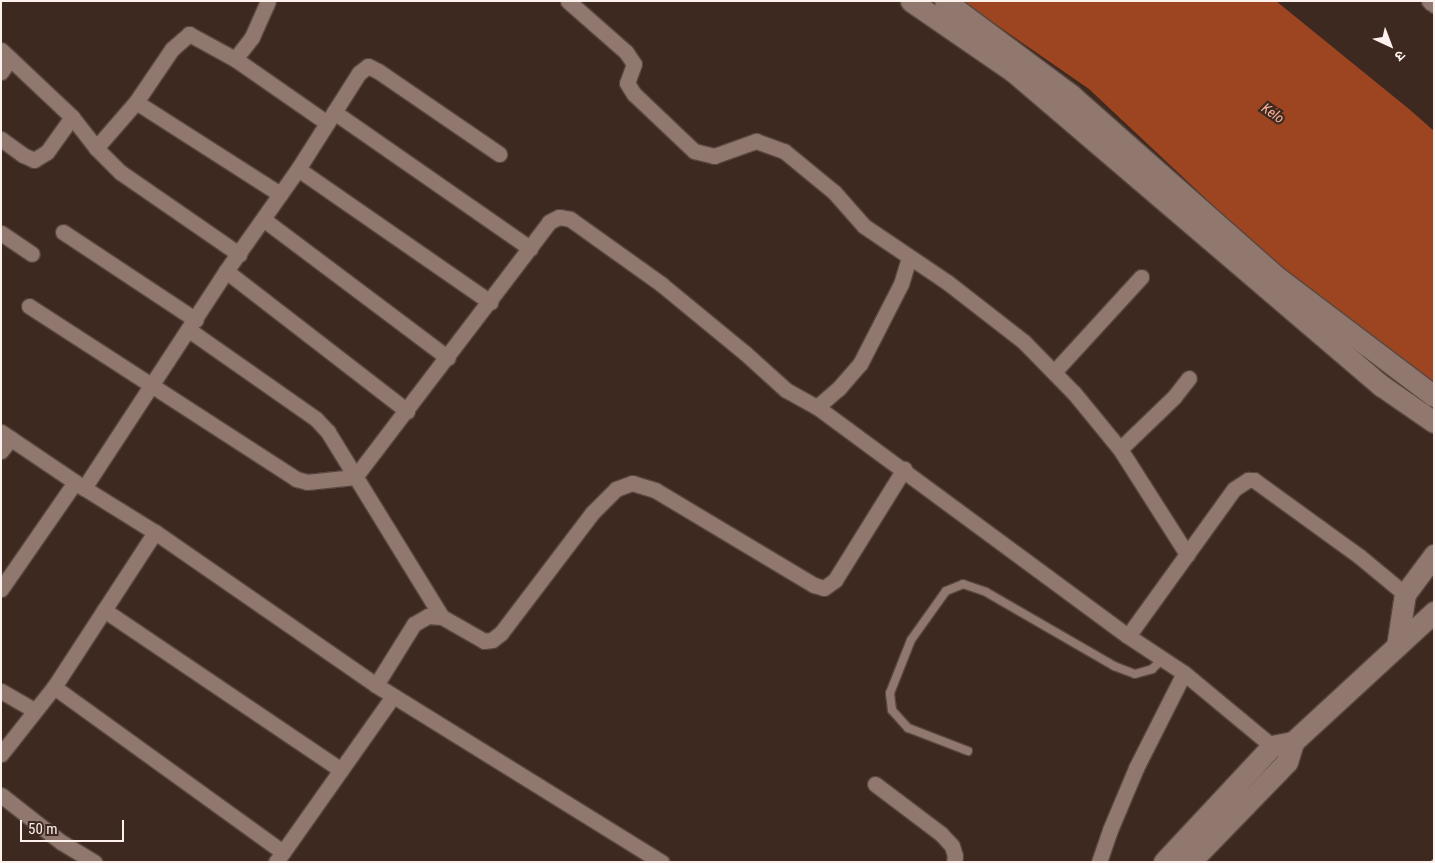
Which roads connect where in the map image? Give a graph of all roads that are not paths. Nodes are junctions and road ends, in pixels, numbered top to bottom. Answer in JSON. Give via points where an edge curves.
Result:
{"nodes":[{"id":1,"x":268,"y":1,"type":"edge"},
{"id":2,"x":568,"y":1,"type":"edge"},
{"id":3,"x":911,"y":1,"type":"edge"},
{"id":4,"x":945,"y":1,"type":"edge"},
{"id":5,"x":1429,"y":1,"type":"edge"},
{"id":6,"x":1434,"y":5,"type":"edge"},
{"id":7,"x":6,"y":54,"type":"edge"},
{"id":8,"x":235,"y":60,"type":"junction"},
{"id":9,"x":1,"y":72,"type":"edge"},
{"id":10,"x":136,"y":102,"type":"junction"},
{"id":11,"x":72,"y":117,"type":"junction"},
{"id":12,"x":330,"y":118,"type":"junction"},
{"id":13,"x":1,"y":139,"type":"edge"},
{"id":14,"x":96,"y":148,"type":"junction"},
{"id":15,"x":499,"y":154,"type":"dead end"},
{"id":16,"x":298,"y":170,"type":"junction"},
{"id":17,"x":280,"y":194,"type":"junction"},
{"id":18,"x":263,"y":219,"type":"junction"},
{"id":19,"x":63,"y":232,"type":"dead end"},
{"id":20,"x":1,"y":233,"type":"edge"},
{"id":21,"x":530,"y":248,"type":"junction"},
{"id":22,"x":32,"y":254,"type":"dead end"},
{"id":23,"x":239,"y":254,"type":"junction"},
{"id":24,"x":909,"y":258,"type":"junction"},
{"id":25,"x":226,"y":271,"type":"junction"},
{"id":26,"x":1141,"y":277,"type":"dead end"},
{"id":27,"x":490,"y":302,"type":"junction"},
{"id":28,"x":29,"y":306,"type":"dead end"},
{"id":29,"x":192,"y":325,"type":"junction"},
{"id":30,"x":448,"y":358,"type":"junction"},
{"id":31,"x":1054,"y":372,"type":"junction"},
{"id":32,"x":1189,"y":378,"type":"dead end"},
{"id":33,"x":152,"y":385,"type":"junction"},
{"id":34,"x":1434,"y":396,"type":"edge"},
{"id":35,"x":818,"y":407,"type":"junction"},
{"id":36,"x":407,"y":411,"type":"junction"},
{"id":37,"x":1434,"y":422,"type":"edge"},
{"id":38,"x":6,"y":435,"type":"edge"},
{"id":39,"x":1120,"y":449,"type":"junction"},
{"id":40,"x":1,"y":451,"type":"edge"},
{"id":41,"x":904,"y":469,"type":"junction"},
{"id":42,"x":355,"y":477,"type":"junction"},
{"id":43,"x":79,"y":485,"type":"junction"},
{"id":44,"x":154,"y":532,"type":"junction"},
{"id":45,"x":1187,"y":554,"type":"junction"},
{"id":46,"x":1434,"y":555,"type":"edge"},
{"id":47,"x":1410,"y":587,"type":"junction"},
{"id":48,"x":1,"y":589,"type":"edge"},
{"id":49,"x":104,"y":610,"type":"junction"},
{"id":50,"x":1434,"y":612,"type":"edge"},
{"id":51,"x":442,"y":617,"type":"junction"},
{"id":52,"x":1128,"y":636,"type":"junction"},
{"id":53,"x":1397,"y":646,"type":"junction"},
{"id":54,"x":1163,"y":660,"type":"junction"},
{"id":55,"x":1184,"y":673,"type":"junction"},
{"id":56,"x":376,"y":685,"type":"junction"},
{"id":57,"x":54,"y":687,"type":"junction"},
{"id":58,"x":1,"y":691,"type":"edge"},
{"id":59,"x":393,"y":696,"type":"junction"},
{"id":60,"x":34,"y":710,"type":"junction"},
{"id":61,"x":1293,"y":742,"type":"junction"},
{"id":62,"x":1272,"y":746,"type":"junction"},
{"id":63,"x":968,"y":751,"type":"dead end"},
{"id":64,"x":1,"y":754,"type":"edge"},
{"id":65,"x":341,"y":770,"type":"junction"},
{"id":66,"x":874,"y":784,"type":"dead end"},
{"id":67,"x":1,"y":796,"type":"edge"},
{"id":68,"x":280,"y":857,"type":"edge"},
{"id":69,"x":94,"y":862,"type":"edge"},
{"id":70,"x":662,"y":862,"type":"edge"},
{"id":71,"x":954,"y":862,"type":"edge"},
{"id":72,"x":1099,"y":862,"type":"edge"},
{"id":73,"x":1164,"y":862,"type":"edge"},
{"id":74,"x":1190,"y":862,"type":"edge"}],
"edges":[{"from":1,"to":8,"type":"street","via":[[252,37]]},
{"from":2,"to":24,"type":"street","via":[[626,52],[634,64],[627,83],[634,94],[694,151],[714,156],[756,141],[784,151],[834,192],[864,226]]},
{"from":3,"to":37,"type":"street","via":[[1014,72],[1382,386]]},
{"from":4,"to":34,"type":"street","via":[[1071,95],[1278,278]]},
{"from":5,"to":6,"type":"street"},
{"from":7,"to":9,"type":"street"},
{"from":7,"to":11,"type":"street"},
{"from":8,"to":10,"type":"street","via":[[189,34],[172,49]]},
{"from":8,"to":12,"type":"street"},
{"from":10,"to":14,"type":"street"},
{"from":10,"to":17,"type":"street"},
{"from":11,"to":13,"type":"street","via":[[47,152],[34,160]]},
{"from":11,"to":14,"type":"street"},
{"from":12,"to":15,"type":"street","via":[[359,73],[368,66]]},
{"from":12,"to":16,"type":"street"},
{"from":12,"to":21,"type":"street"},
{"from":14,"to":23,"type":"street","via":[[120,172]]},
{"from":16,"to":17,"type":"street"},
{"from":16,"to":27,"type":"street"},
{"from":17,"to":18,"type":"street"},
{"from":18,"to":23,"type":"street"},
{"from":18,"to":30,"type":"street"},
{"from":19,"to":29,"type":"street"},
{"from":20,"to":22,"type":"street"},
{"from":21,"to":27,"type":"street"},
{"from":21,"to":35,"type":"street","via":[[549,222],[558,217],[570,219],[661,284],[786,390]]},
{"from":23,"to":25,"type":"street"},
{"from":24,"to":31,"type":"street","via":[[947,282],[1024,342]]},
{"from":24,"to":35,"type":"street","via":[[901,284],[860,364]]},
{"from":25,"to":29,"type":"street"},
{"from":25,"to":36,"type":"street"},
{"from":26,"to":31,"type":"street"},
{"from":27,"to":30,"type":"street"},
{"from":28,"to":33,"type":"street"},
{"from":29,"to":33,"type":"street"},
{"from":29,"to":42,"type":"street","via":[[316,418]]},
{"from":30,"to":36,"type":"street"},
{"from":31,"to":39,"type":"street"},
{"from":32,"to":39,"type":"street"},
{"from":33,"to":42,"type":"street","via":[[296,479],[307,482]]},
{"from":33,"to":43,"type":"street"},
{"from":35,"to":41,"type":"street"},
{"from":36,"to":42,"type":"street"},
{"from":38,"to":40,"type":"street"},
{"from":38,"to":43,"type":"street"},
{"from":39,"to":45,"type":"street"},
{"from":41,"to":51,"type":"street","via":[[835,580],[824,588],[655,490],[632,483],[616,489],[592,514],[501,633],[492,640],[484,641]]},
{"from":41,"to":52,"type":"street"},
{"from":42,"to":51,"type":"street"},
{"from":43,"to":44,"type":"street"},
{"from":43,"to":48,"type":"street"},
{"from":44,"to":49,"type":"street"},
{"from":44,"to":56,"type":"street"},
{"from":45,"to":47,"type":"street","via":[[1234,489],[1254,480],[1359,556]]},
{"from":45,"to":52,"type":"street"},
{"from":46,"to":47,"type":"street"},
{"from":47,"to":53,"type":"street"},
{"from":49,"to":57,"type":"street"},
{"from":49,"to":65,"type":"street"},
{"from":50,"to":53,"type":"street"},
{"from":51,"to":56,"type":"street","via":[[428,616],[414,624]]},
{"from":52,"to":54,"type":"street"},
{"from":53,"to":61,"type":"street"},
{"from":54,"to":55,"type":"street"},
{"from":54,"to":63,"type":"lane","via":[[1152,670],[1135,674],[1114,666],[986,592],[963,584],[946,591],[911,640],[890,693],[892,710],[908,728]]},
{"from":55,"to":62,"type":"street"},
{"from":55,"to":72,"type":"street","via":[[1136,768]]},
{"from":56,"to":59,"type":"street"},
{"from":57,"to":60,"type":"street"},
{"from":57,"to":68,"type":"street"},
{"from":58,"to":60,"type":"street"},
{"from":59,"to":65,"type":"street"},
{"from":59,"to":70,"type":"street"},
{"from":60,"to":64,"type":"street"},
{"from":61,"to":62,"type":"street"},
{"from":61,"to":74,"type":"street","via":[[1287,762]]},
{"from":62,"to":73,"type":"street"},
{"from":65,"to":68,"type":"street"},
{"from":66,"to":71,"type":"street","via":[[942,834],[952,846]]},
{"from":67,"to":69,"type":"street","via":[[61,842]]}]}
